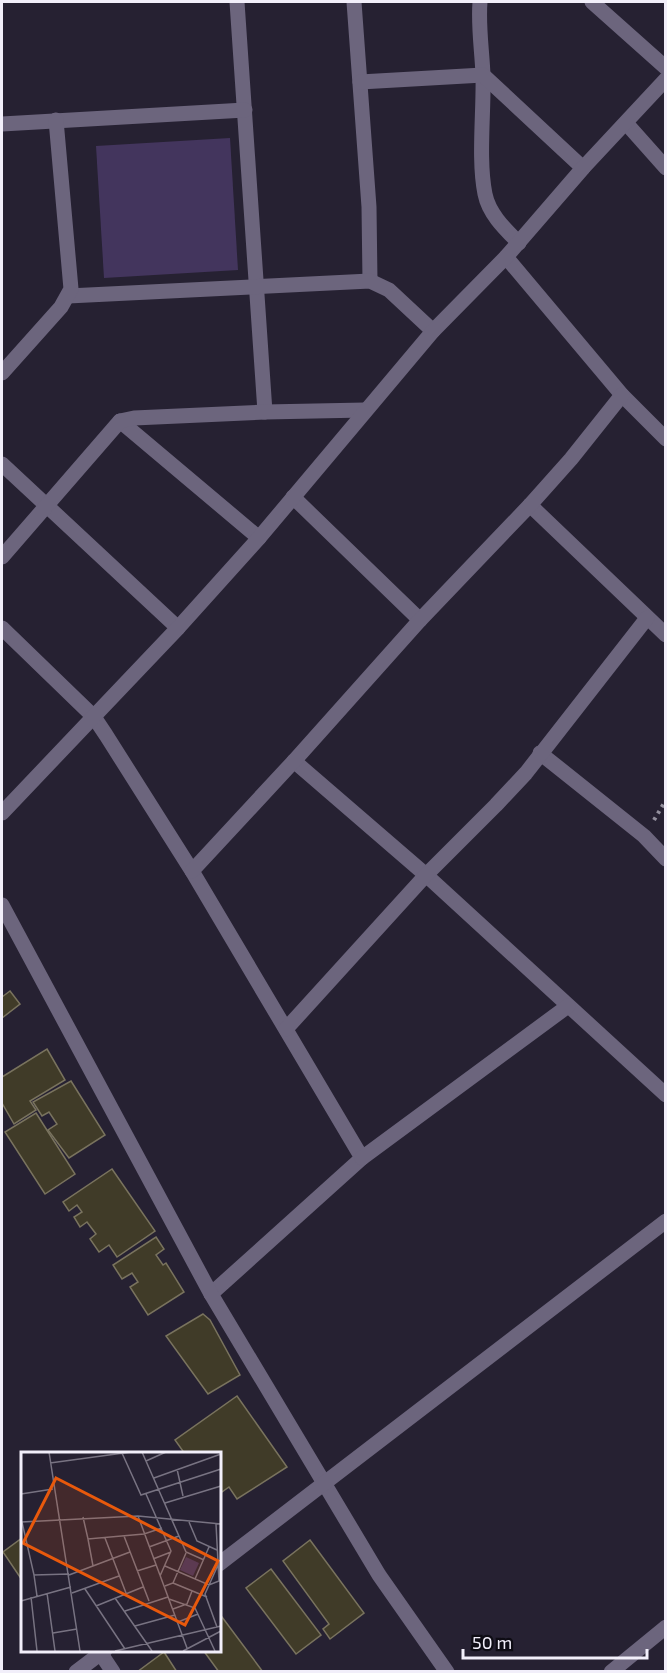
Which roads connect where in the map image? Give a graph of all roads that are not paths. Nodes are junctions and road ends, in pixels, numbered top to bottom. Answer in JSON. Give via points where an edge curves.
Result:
{"nodes":[{"id":1,"x":237,"y":2,"type":"edge"},
{"id":2,"x":354,"y":2,"type":"edge"},
{"id":3,"x":480,"y":2,"type":"edge"},
{"id":4,"x":592,"y":2,"type":"edge"},
{"id":5,"x":666,"y":68,"type":"edge"},
{"id":6,"x":483,"y":75,"type":"junction"},
{"id":7,"x":666,"y":79,"type":"edge"},
{"id":8,"x":360,"y":82,"type":"junction"},
{"id":9,"x":245,"y":110,"type":"junction"},
{"id":10,"x":56,"y":120,"type":"junction"},
{"id":11,"x":626,"y":123,"type":"junction"},
{"id":12,"x":2,"y":124,"type":"edge"},
{"id":13,"x":583,"y":168,"type":"junction"},
{"id":14,"x":666,"y":168,"type":"edge"},
{"id":15,"x":519,"y":243,"type":"junction"},
{"id":16,"x":506,"y":257,"type":"junction"},
{"id":17,"x":370,"y":281,"type":"junction"},
{"id":18,"x":257,"y":286,"type":"junction"},
{"id":19,"x":68,"y":296,"type":"junction"},
{"id":20,"x":433,"y":331,"type":"junction"},
{"id":21,"x":2,"y":373,"type":"edge"},
{"id":22,"x":622,"y":395,"type":"junction"},
{"id":23,"x":365,"y":410,"type":"junction"},
{"id":24,"x":265,"y":412,"type":"junction"},
{"id":25,"x":120,"y":421,"type":"junction"},
{"id":26,"x":666,"y":439,"type":"edge"},
{"id":27,"x":2,"y":464,"type":"edge"},
{"id":28,"x":294,"y":497,"type":"junction"},
{"id":29,"x":46,"y":505,"type":"junction"},
{"id":30,"x":530,"y":505,"type":"junction"},
{"id":31,"x":258,"y":538,"type":"junction"},
{"id":32,"x":2,"y":557,"type":"edge"},
{"id":33,"x":647,"y":618,"type":"junction"},
{"id":34,"x":420,"y":620,"type":"junction"},
{"id":35,"x":2,"y":628,"type":"edge"},
{"id":36,"x":178,"y":628,"type":"junction"},
{"id":37,"x":666,"y":635,"type":"edge"},
{"id":38,"x":94,"y":717,"type":"junction"},
{"id":39,"x":540,"y":753,"type":"junction"},
{"id":40,"x":294,"y":761,"type":"junction"},
{"id":41,"x":2,"y":813,"type":"edge"},
{"id":42,"x":666,"y":859,"type":"edge"},
{"id":43,"x":192,"y":871,"type":"junction"},
{"id":44,"x":426,"y":875,"type":"junction"},
{"id":45,"x":2,"y":905,"type":"edge"},
{"id":46,"x":568,"y":1006,"type":"junction"},
{"id":47,"x":286,"y":1029,"type":"junction"},
{"id":48,"x":666,"y":1095,"type":"edge"},
{"id":49,"x":362,"y":1158,"type":"junction"},
{"id":50,"x":666,"y":1221,"type":"edge"},
{"id":51,"x":211,"y":1294,"type":"junction"},
{"id":52,"x":324,"y":1484,"type":"junction"},
{"id":53,"x":220,"y":1563,"type":"edge"},
{"id":54,"x":666,"y":1627,"type":"edge"},
{"id":55,"x":103,"y":1652,"type":"edge"},
{"id":56,"x":76,"y":1671,"type":"edge"},
{"id":57,"x":113,"y":1671,"type":"edge"},
{"id":58,"x":447,"y":1671,"type":"edge"},
{"id":59,"x":611,"y":1671,"type":"edge"}],
"edges":[{"from":1,"to":9,"type":"street"},
{"from":2,"to":8,"type":"street"},
{"from":3,"to":6,"type":"street"},
{"from":4,"to":5,"type":"street"},
{"from":6,"to":8,"type":"street"},
{"from":6,"to":13,"type":"street"},
{"from":6,"to":15,"type":"street","via":[[485,196],[501,225]]},
{"from":7,"to":11,"type":"street"},
{"from":8,"to":17,"type":"street"},
{"from":9,"to":10,"type":"street"},
{"from":9,"to":18,"type":"street"},
{"from":10,"to":12,"type":"street"},
{"from":10,"to":19,"type":"street","via":[[71,283]]},
{"from":11,"to":13,"type":"street"},
{"from":11,"to":14,"type":"street"},
{"from":13,"to":15,"type":"street"},
{"from":15,"to":16,"type":"street"},
{"from":16,"to":20,"type":"street"},
{"from":16,"to":22,"type":"street"},
{"from":17,"to":18,"type":"street"},
{"from":17,"to":20,"type":"street","via":[[389,290]]},
{"from":18,"to":19,"type":"street"},
{"from":18,"to":24,"type":"street"},
{"from":19,"to":21,"type":"street"},
{"from":20,"to":23,"type":"street"},
{"from":22,"to":26,"type":"street"},
{"from":22,"to":30,"type":"street"},
{"from":23,"to":24,"type":"street"},
{"from":23,"to":28,"type":"street"},
{"from":24,"to":25,"type":"street"},
{"from":25,"to":29,"type":"street"},
{"from":25,"to":31,"type":"street"},
{"from":27,"to":29,"type":"street"},
{"from":28,"to":31,"type":"street"},
{"from":28,"to":34,"type":"street"},
{"from":29,"to":32,"type":"street"},
{"from":29,"to":36,"type":"street"},
{"from":30,"to":33,"type":"street"},
{"from":30,"to":34,"type":"street"},
{"from":31,"to":36,"type":"street"},
{"from":33,"to":37,"type":"street"},
{"from":33,"to":39,"type":"street"},
{"from":34,"to":40,"type":"street"},
{"from":35,"to":38,"type":"street"},
{"from":36,"to":38,"type":"street"},
{"from":38,"to":41,"type":"street"},
{"from":38,"to":43,"type":"street"},
{"from":39,"to":42,"type":"street","via":[[644,836]]},
{"from":39,"to":44,"type":"street","via":[[496,806]]},
{"from":40,"to":43,"type":"street"},
{"from":40,"to":44,"type":"street"},
{"from":43,"to":47,"type":"street"},
{"from":44,"to":46,"type":"street"},
{"from":44,"to":47,"type":"street"},
{"from":45,"to":51,"type":"street"},
{"from":46,"to":48,"type":"street"},
{"from":46,"to":49,"type":"street"},
{"from":47,"to":49,"type":"street"},
{"from":49,"to":51,"type":"street"},
{"from":50,"to":52,"type":"street"},
{"from":51,"to":52,"type":"street"},
{"from":52,"to":53,"type":"street"},
{"from":52,"to":58,"type":"street","via":[[384,1583]]},
{"from":54,"to":59,"type":"street"},
{"from":55,"to":56,"type":"street"},
{"from":55,"to":57,"type":"street"}]}
